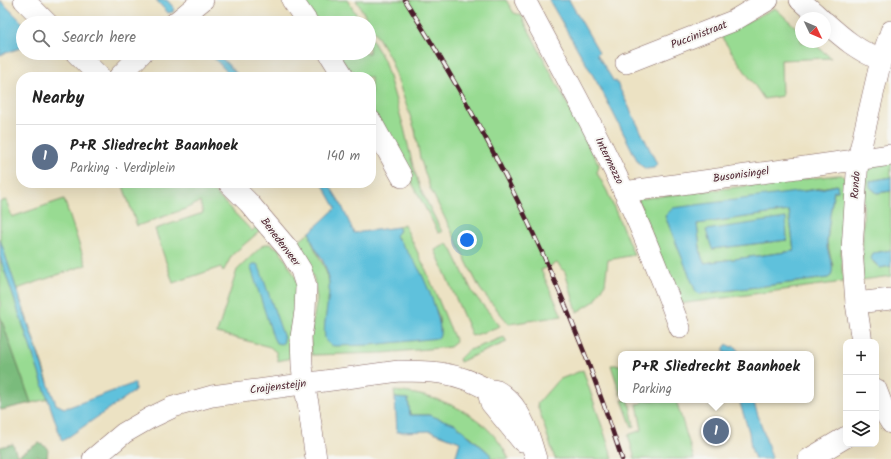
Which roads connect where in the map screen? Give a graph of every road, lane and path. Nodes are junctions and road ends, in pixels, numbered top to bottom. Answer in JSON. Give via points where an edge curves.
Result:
{"nodes":[{"id":1,"x":24,"y":0,"type":"edge"},
{"id":2,"x":203,"y":0,"type":"edge"},
{"id":3,"x":292,"y":0,"type":"edge"},
{"id":4,"x":525,"y":0,"type":"edge"},
{"id":5,"x":768,"y":0,"type":"edge"},
{"id":6,"x":800,"y":0,"type":"edge"},
{"id":7,"x":813,"y":12,"type":"edge"},
{"id":8,"x":40,"y":16,"type":"edge"},
{"id":9,"x":184,"y":16,"type":"edge"},
{"id":10,"x":303,"y":16,"type":"edge"},
{"id":11,"x":831,"y":27,"type":"edge"},
{"id":12,"x":891,"y":32,"type":"edge"},
{"id":13,"x":83,"y":60,"type":"edge"},
{"id":14,"x":135,"y":60,"type":"edge"},
{"id":15,"x":333,"y":60,"type":"edge"},
{"id":16,"x":881,"y":60,"type":"junction"},
{"id":17,"x":626,"y":63,"type":"dead end"},
{"id":18,"x":95,"y":72,"type":"edge"},
{"id":19,"x":124,"y":72,"type":"edge"},
{"id":20,"x":341,"y":72,"type":"edge"},
{"id":21,"x":376,"y":130,"type":"edge"},
{"id":22,"x":891,"y":155,"type":"edge"},
{"id":23,"x":858,"y":159,"type":"junction"},
{"id":24,"x":402,"y":178,"type":"dead end"},
{"id":25,"x":234,"y":188,"type":"edge"},
{"id":26,"x":624,"y":192,"type":"junction"},
{"id":27,"x":891,"y":299,"type":"edge"},
{"id":28,"x":856,"y":303,"type":"junction"},
{"id":29,"x":680,"y":328,"type":"dead end"},
{"id":30,"x":861,"y":339,"type":"edge"},
{"id":31,"x":304,"y":385,"type":"junction"},
{"id":32,"x":482,"y":386,"type":"junction"},
{"id":33,"x":879,"y":397,"type":"edge"},
{"id":34,"x":891,"y":423,"type":"edge"},
{"id":35,"x":843,"y":439,"type":"edge"},
{"id":36,"x":93,"y":459,"type":"edge"},
{"id":37,"x":316,"y":459,"type":"edge"},
{"id":38,"x":528,"y":459,"type":"edge"},
{"id":39,"x":536,"y":459,"type":"edge"},
{"id":40,"x":809,"y":459,"type":"edge"}],
"edges":[{"from":1,"to":8,"type":"street"},
{"from":2,"to":9,"type":"street"},
{"from":3,"to":10,"type":"street"},
{"from":4,"to":26,"type":"street","name":"Intermezzo"},
{"from":5,"to":17,"type":"street","name":"Puccinistraat","via":[[733,21]]},
{"from":6,"to":7,"type":"street"},
{"from":11,"to":16,"type":"street","via":[[866,54]]},
{"from":12,"to":16,"type":"street","name":"Rondo"},
{"from":13,"to":18,"type":"street"},
{"from":14,"to":19,"type":"street"},
{"from":15,"to":20,"type":"street"},
{"from":16,"to":23,"type":"street","name":"Rondo"},
{"from":21,"to":24,"type":"street"},
{"from":22,"to":23,"type":"street","name":"Busonisingel"},
{"from":23,"to":26,"type":"street","name":"Busonisingel"},
{"from":23,"to":28,"type":"street","name":"Rondo","via":[[852,249]]},
{"from":25,"to":31,"type":"street","name":"Benedenveer","via":[[289,250],[301,270],[306,286],[300,337]]},
{"from":26,"to":29,"type":"street","name":"Intermezzo"},
{"from":27,"to":28,"type":"street"},
{"from":28,"to":30,"type":"street","name":"Rondo"},
{"from":31,"to":32,"type":"street","name":"Craijensteijn","via":[[399,371],[419,371],[452,374]]},
{"from":31,"to":36,"type":"street","name":"Craijensteijn","via":[[212,396],[173,407],[124,433]]},
{"from":31,"to":37,"type":"street","name":"Benedenveer"},
{"from":32,"to":38,"type":"street","via":[[523,443]]},
{"from":32,"to":39,"type":"street","name":"Craijensteijn","via":[[498,392],[515,408]]},
{"from":33,"to":34,"type":"street"},
{"from":35,"to":40,"type":"street"}]}
